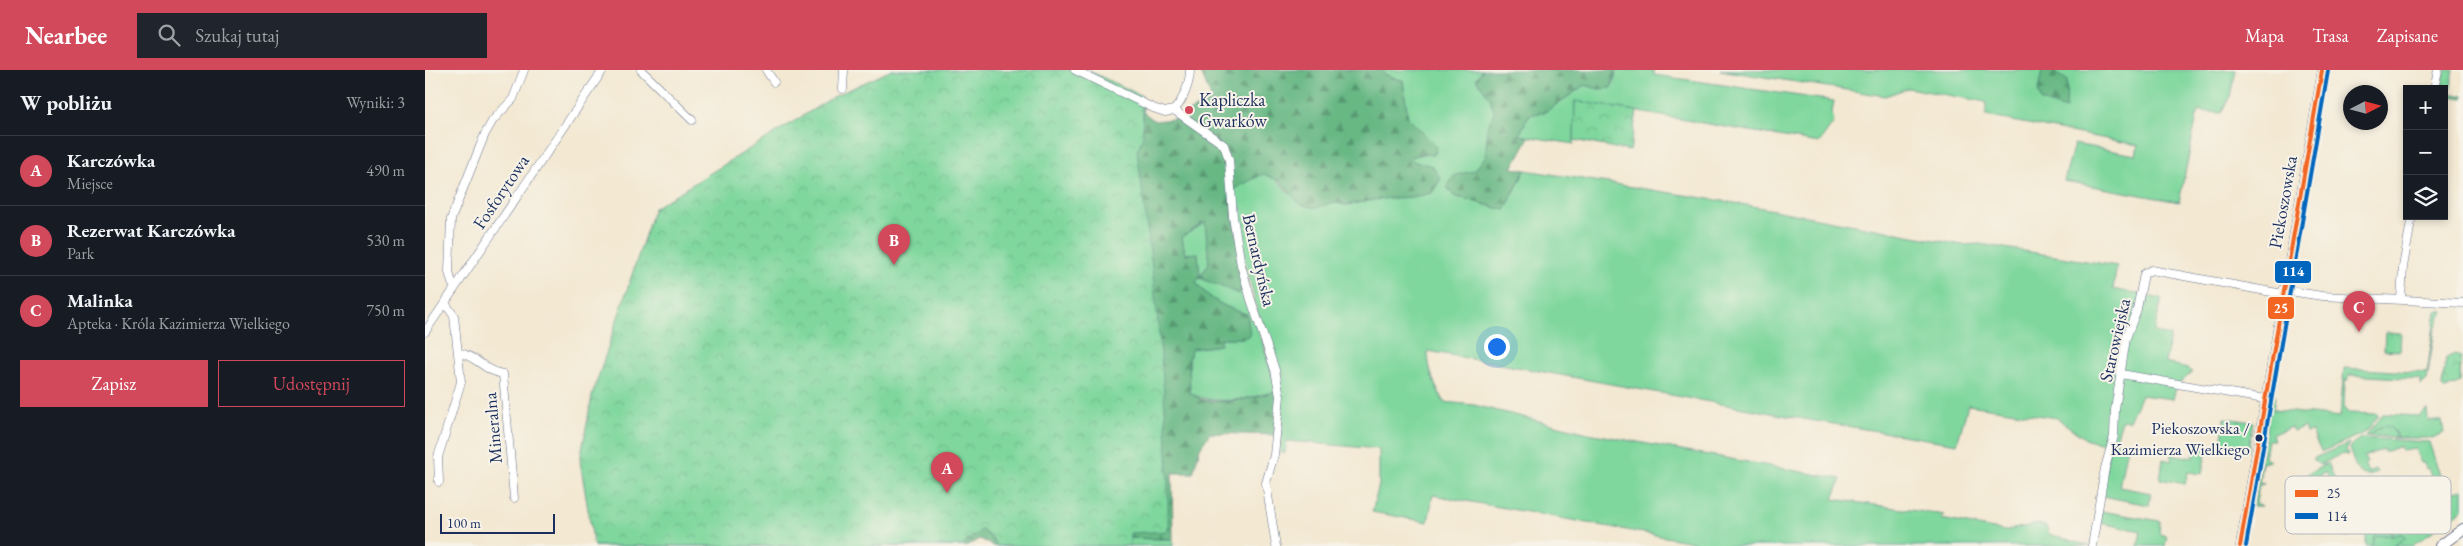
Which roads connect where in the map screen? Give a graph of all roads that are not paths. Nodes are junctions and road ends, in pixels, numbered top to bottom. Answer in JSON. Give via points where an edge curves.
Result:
{"nodes":[{"id":1,"x":524,"y":70,"type":"edge"},
{"id":2,"x":603,"y":70,"type":"edge"},
{"id":3,"x":641,"y":70,"type":"edge"},
{"id":4,"x":766,"y":70,"type":"edge"},
{"id":5,"x":844,"y":70,"type":"edge"},
{"id":6,"x":1075,"y":70,"type":"edge"},
{"id":7,"x":1190,"y":70,"type":"edge"},
{"id":8,"x":2321,"y":70,"type":"edge"},
{"id":9,"x":2438,"y":70,"type":"edge"},
{"id":10,"x":774,"y":82,"type":"dead end"},
{"id":11,"x":2436,"y":85,"type":"edge"},
{"id":12,"x":843,"y":89,"type":"dead end"},
{"id":13,"x":1174,"y":110,"type":"junction"},
{"id":14,"x":692,"y":120,"type":"dead end"},
{"id":15,"x":2411,"y":220,"type":"edge"},
{"id":16,"x":455,"y":287,"type":"junction"},
{"id":17,"x":2281,"y":292,"type":"junction"},
{"id":18,"x":2401,"y":299,"type":"junction"},
{"id":19,"x":2463,"y":302,"type":"edge"},
{"id":20,"x":445,"y":303,"type":"junction"},
{"id":21,"x":425,"y":332,"type":"edge"},
{"id":22,"x":459,"y":353,"type":"junction"},
{"id":23,"x":2121,"y":374,"type":"junction"},
{"id":24,"x":2265,"y":399,"type":"junction"},
{"id":25,"x":439,"y":482,"type":"dead end"},
{"id":26,"x":514,"y":498,"type":"dead end"},
{"id":27,"x":2463,"y":529,"type":"edge"},
{"id":28,"x":1276,"y":546,"type":"edge"},
{"id":29,"x":2092,"y":546,"type":"edge"},
{"id":30,"x":2240,"y":546,"type":"edge"},
{"id":31,"x":2440,"y":546,"type":"edge"}],
"edges":[{"from":1,"to":16,"type":"street","via":[[513,99],[485,134],[451,219],[449,272]]},
{"from":2,"to":16,"type":"street","name":"Fosforytowa"},
{"from":3,"to":14,"type":"street"},
{"from":4,"to":10,"type":"street"},
{"from":5,"to":12,"type":"street"},
{"from":6,"to":13,"type":"street","name":"Bernardyńska","via":[[1153,108],[1165,112]]},
{"from":7,"to":13,"type":"street","via":[[1182,98]]},
{"from":8,"to":17,"type":"street","name":"Piekoszowska"},
{"from":9,"to":11,"type":"street"},
{"from":13,"to":28,"type":"street","name":"Bernardyńska","via":[[1224,145],[1229,160],[1233,217],[1241,264],[1275,370],[1280,396],[1274,455],[1266,483]]},
{"from":15,"to":18,"type":"street"},
{"from":16,"to":20,"type":"street","name":"Fosforytowa"},
{"from":17,"to":18,"type":"street","name":"Starowiejska"},
{"from":17,"to":23,"type":"street","name":"Starowiejska","via":[[2151,270],[2144,274],[2137,309],[2126,338]]},
{"from":17,"to":24,"type":"street","name":"Piekoszowska"},
{"from":18,"to":19,"type":"street","name":"Starowiejska"},
{"from":20,"to":21,"type":"street","name":"Fosforytowa"},
{"from":20,"to":22,"type":"street","via":[[453,311]]},
{"from":22,"to":25,"type":"street","via":[[461,385],[439,457]]},
{"from":22,"to":26,"type":"street","name":"Mineralna","via":[[495,373],[503,374]]},
{"from":23,"to":24,"type":"street"},
{"from":23,"to":29,"type":"street","name":"Starowiejska","via":[[2115,433],[2105,468]]},
{"from":24,"to":30,"type":"street","name":"Piekoszowska"},
{"from":27,"to":31,"type":"main road"}]}
